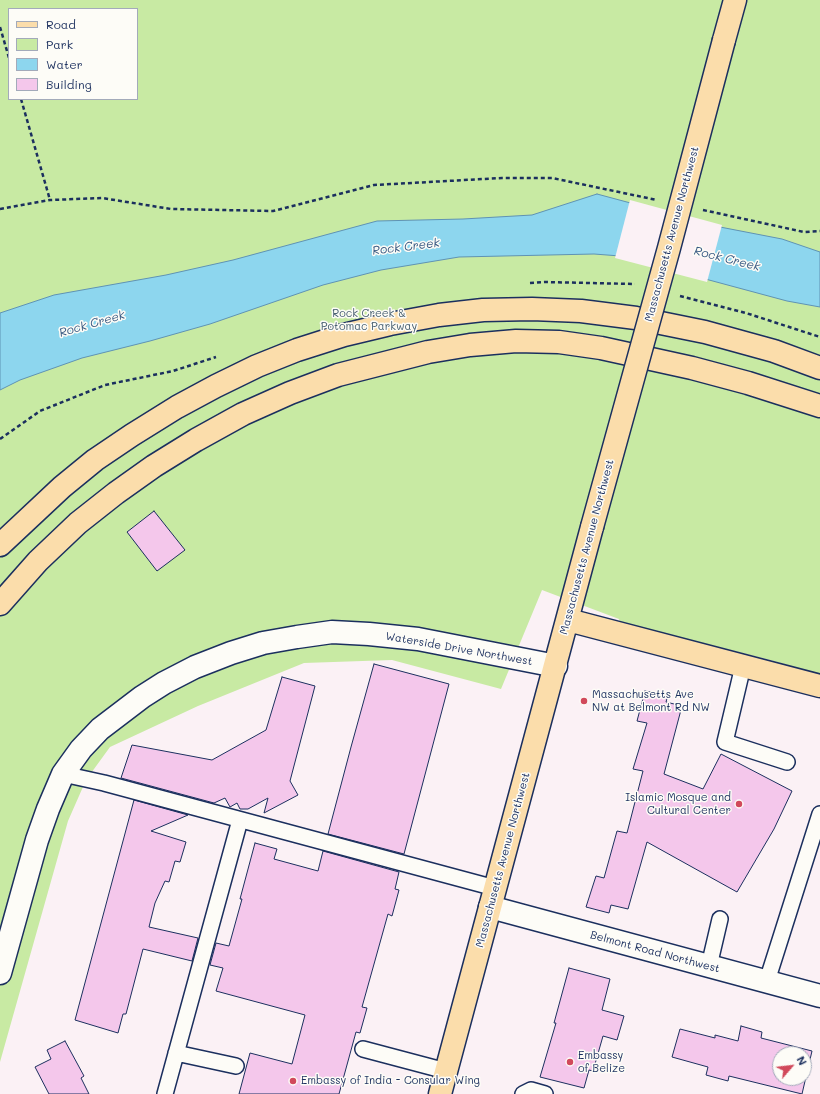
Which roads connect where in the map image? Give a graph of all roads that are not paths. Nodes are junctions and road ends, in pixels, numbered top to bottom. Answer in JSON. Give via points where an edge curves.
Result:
{"nodes":[{"id":1,"x":735,"y":0,"type":"edge"},
{"id":2,"x":820,"y":368,"type":"edge"},
{"id":3,"x":820,"y":406,"type":"edge"},
{"id":4,"x":0,"y":545,"type":"edge"},
{"id":5,"x":0,"y":604,"type":"edge"},
{"id":6,"x":568,"y":620,"type":"junction"},
{"id":7,"x":556,"y":666,"type":"junction"},
{"id":8,"x":743,"y":666,"type":"junction"},
{"id":9,"x":820,"y":686,"type":"edge"},
{"id":10,"x":787,"y":762,"type":"dead end"},
{"id":11,"x":63,"y":774,"type":"junction"},
{"id":12,"x":820,"y":814,"type":"edge"},
{"id":13,"x":240,"y":820,"type":"junction"},
{"id":14,"x":492,"y":898,"type":"junction"},
{"id":15,"x":720,"y":919,"type":"dead end"},
{"id":16,"x":709,"y":966,"type":"junction"},
{"id":17,"x":0,"y":973,"type":"edge"},
{"id":18,"x":767,"y":981,"type":"junction"},
{"id":19,"x":820,"y":996,"type":"edge"},
{"id":20,"x":363,"y":1049,"type":"dead end"},
{"id":21,"x":176,"y":1053,"type":"junction"},
{"id":22,"x":236,"y":1066,"type":"dead end"},
{"id":23,"x":444,"y":1088,"type":"edge"},
{"id":24,"x":165,"y":1094,"type":"edge"},
{"id":25,"x":523,"y":1094,"type":"edge"},
{"id":26,"x":545,"y":1094,"type":"edge"}],
"edges":[{"from":1,"to":6,"type":"main road","name":"Massachusetts Avenue Northwest","bridge":true},
{"from":2,"to":4,"type":"main road","via":[[705,332],[636,318],[581,311],[483,310],[390,324],[344,334],[297,350],[250,369],[177,407],[95,460]]},
{"from":3,"to":5,"type":"main road","via":[[692,368],[601,348],[559,342],[470,344],[421,353],[338,375],[290,393],[243,414],[196,440],[122,488],[78,523],[38,561]]},
{"from":6,"to":7,"type":"main road","name":"Massachusetts Avenue Northwest"},
{"from":6,"to":8,"type":"main road"},
{"from":7,"to":11,"type":"street","name":"Waterside Drive Northwest","via":[[418,640],[369,634],[332,632],[263,643],[195,667],[142,697],[100,729]]},
{"from":7,"to":14,"type":"main road","name":"Massachusetts Avenue Northwest"},
{"from":8,"to":9,"type":"main road"},
{"from":8,"to":10,"type":"lane","via":[[725,742]]},
{"from":11,"to":13,"type":"lane"},
{"from":11,"to":17,"type":"street","name":"Waterside Drive Northwest","via":[[37,840]]},
{"from":12,"to":18,"type":"lane"},
{"from":13,"to":14,"type":"lane"},
{"from":13,"to":21,"type":"lane"},
{"from":14,"to":16,"type":"street","name":"Belmont Road Northwest"},
{"from":14,"to":23,"type":"main road","name":"Massachusetts Avenue Northwest"},
{"from":15,"to":16,"type":"lane"},
{"from":16,"to":18,"type":"street","name":"Belmont Road Northwest"},
{"from":18,"to":19,"type":"street","name":"Belmont Road Northwest"},
{"from":20,"to":23,"type":"lane"},
{"from":21,"to":22,"type":"lane"},
{"from":21,"to":24,"type":"lane"},
{"from":25,"to":26,"type":"lane","via":[[531,1090]]}]}
